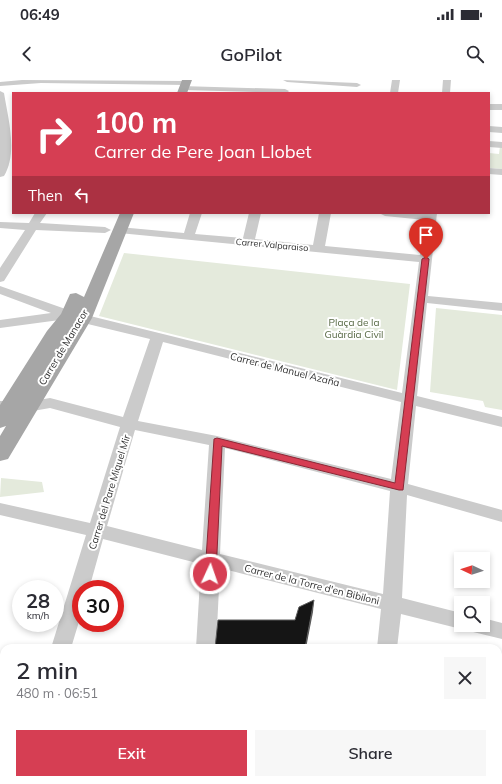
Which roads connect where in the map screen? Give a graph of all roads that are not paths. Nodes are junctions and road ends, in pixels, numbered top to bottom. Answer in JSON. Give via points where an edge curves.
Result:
{"nodes":[{"id":1,"x":41,"y":80,"type":"edge"},
{"id":2,"x":239,"y":80,"type":"edge"},
{"id":3,"x":287,"y":80,"type":"edge"},
{"id":4,"x":396,"y":80,"type":"edge"},
{"id":5,"x":447,"y":80,"type":"edge"},
{"id":6,"x":97,"y":81,"type":"edge"},
{"id":7,"x":142,"y":81,"type":"edge"},
{"id":8,"x":0,"y":84,"type":"edge"},
{"id":9,"x":185,"y":86,"type":"edge"},
{"id":10,"x":356,"y":86,"type":"edge"},
{"id":11,"x":203,"y":91,"type":"edge"},
{"id":12,"x":235,"y":91,"type":"edge"},
{"id":13,"x":44,"y":92,"type":"edge"},
{"id":14,"x":91,"y":92,"type":"edge"},
{"id":15,"x":136,"y":92,"type":"edge"},
{"id":16,"x":284,"y":92,"type":"edge"},
{"id":17,"x":394,"y":92,"type":"edge"},
{"id":18,"x":446,"y":92,"type":"edge"},
{"id":19,"x":0,"y":93,"type":"edge"},
{"id":20,"x":490,"y":107,"type":"edge"},
{"id":21,"x":502,"y":108,"type":"edge"},
{"id":22,"x":12,"y":111,"type":"edge"},
{"id":23,"x":2,"y":112,"type":"edge"},
{"id":24,"x":490,"y":129,"type":"edge"},
{"id":25,"x":502,"y":130,"type":"edge"},
{"id":26,"x":6,"y":132,"type":"edge"},
{"id":27,"x":490,"y":144,"type":"edge"},
{"id":28,"x":502,"y":145,"type":"edge"},
{"id":29,"x":3,"y":168,"type":"edge"},
{"id":30,"x":490,"y":171,"type":"edge"},
{"id":31,"x":502,"y":172,"type":"edge"},
{"id":32,"x":40,"y":214,"type":"edge"},
{"id":33,"x":114,"y":214,"type":"edge"},
{"id":34,"x":121,"y":214,"type":"edge"},
{"id":35,"x":126,"y":214,"type":"edge"},
{"id":36,"x":196,"y":214,"type":"edge"},
{"id":37,"x":255,"y":214,"type":"edge"},
{"id":38,"x":325,"y":214,"type":"edge"},
{"id":39,"x":408,"y":214,"type":"edge"},
{"id":40,"x":431,"y":215,"type":"edge"},
{"id":41,"x":0,"y":225,"type":"edge"},
{"id":42,"x":33,"y":226,"type":"junction"},
{"id":43,"x":112,"y":230,"type":"junction"},
{"id":44,"x":188,"y":237,"type":"junction"},
{"id":45,"x":248,"y":242,"type":"junction"},
{"id":46,"x":318,"y":249,"type":"junction"},
{"id":47,"x":426,"y":259,"type":"junction"},
{"id":48,"x":0,"y":278,"type":"edge"},
{"id":49,"x":0,"y":290,"type":"edge"},
{"id":50,"x":421,"y":299,"type":"junction"},
{"id":51,"x":502,"y":307,"type":"edge"},
{"id":52,"x":76,"y":317,"type":"junction"},
{"id":53,"x":0,"y":324,"type":"edge"},
{"id":54,"x":158,"y":337,"type":"junction"},
{"id":55,"x":409,"y":400,"type":"junction"},
{"id":56,"x":9,"y":410,"type":"edge"},
{"id":57,"x":502,"y":422,"type":"edge"},
{"id":58,"x":129,"y":424,"type":"junction"},
{"id":59,"x":217,"y":442,"type":"junction"},
{"id":60,"x":0,"y":454,"type":"edge"},
{"id":61,"x":399,"y":487,"type":"junction"},
{"id":62,"x":0,"y":509,"type":"edge"},
{"id":63,"x":502,"y":516,"type":"edge"},
{"id":64,"x":98,"y":531,"type":"junction"},
{"id":65,"x":211,"y":559,"type":"junction"},
{"id":66,"x":392,"y":604,"type":"junction"},
{"id":67,"x":454,"y":619,"type":"edge"},
{"id":68,"x":490,"y":628,"type":"edge"},
{"id":69,"x":502,"y":631,"type":"edge"},
{"id":70,"x":62,"y":644,"type":"edge"},
{"id":71,"x":206,"y":644,"type":"edge"},
{"id":72,"x":387,"y":644,"type":"edge"}],
"edges":[{"from":1,"to":6,"type":"street"},
{"from":1,"to":8,"type":"street"},
{"from":1,"to":13,"type":"street"},
{"from":2,"to":12,"type":"street"},
{"from":3,"to":10,"type":"street"},
{"from":3,"to":16,"type":"street"},
{"from":4,"to":17,"type":"street"},
{"from":5,"to":18,"type":"street"},
{"from":6,"to":7,"type":"street"},
{"from":6,"to":14,"type":"street"},
{"from":7,"to":9,"type":"street"},
{"from":7,"to":15,"type":"street"},
{"from":9,"to":11,"type":"street"},
{"from":11,"to":12,"type":"street"},
{"from":12,"to":16,"type":"street"},
{"from":19,"to":23,"type":"street"},
{"from":20,"to":21,"type":"street"},
{"from":22,"to":23,"type":"street"},
{"from":23,"to":26,"type":"street"},
{"from":24,"to":25,"type":"street"},
{"from":26,"to":29,"type":"street"},
{"from":27,"to":28,"type":"street"},
{"from":30,"to":31,"type":"street"},
{"from":32,"to":42,"type":"street"},
{"from":33,"to":43,"type":"main road","name":"Carrer de Manacor"},
{"from":34,"to":43,"type":"main road"},
{"from":35,"to":43,"type":"main road","name":"Carrer de Manacor"},
{"from":36,"to":44,"type":"street"},
{"from":37,"to":45,"type":"street"},
{"from":38,"to":46,"type":"street"},
{"from":39,"to":40,"type":"street"},
{"from":40,"to":47,"type":"street"},
{"from":41,"to":42,"type":"street","name":"Carrer Valparaiso"},
{"from":42,"to":43,"type":"street","name":"Carrer Valparaiso"},
{"from":42,"to":48,"type":"street"},
{"from":43,"to":44,"type":"street","name":"Carrer Valparaiso"},
{"from":43,"to":52,"type":"main road","name":"Carrer de Manacor"},
{"from":44,"to":45,"type":"street","name":"Carrer Valparaiso"},
{"from":45,"to":46,"type":"street","name":"Carrer Valparaiso"},
{"from":46,"to":47,"type":"street","name":"Carrer Valparaiso"},
{"from":47,"to":50,"type":"street"},
{"from":49,"to":52,"type":"street","name":"Carrer de Manuel Azaña"},
{"from":50,"to":51,"type":"street"},
{"from":50,"to":55,"type":"street"},
{"from":52,"to":53,"type":"street"},
{"from":52,"to":54,"type":"street","name":"Carrer de Manuel Azaña"},
{"from":52,"to":56,"type":"main road","name":"Carrer de Manacor"},
{"from":54,"to":55,"type":"street","name":"Carrer de Manuel Azaña"},
{"from":54,"to":58,"type":"street","name":"Carrer del Pare Miquel Mir"},
{"from":55,"to":57,"type":"street","name":"Carrer de Manuel Azaña"},
{"from":55,"to":61,"type":"street"},
{"from":56,"to":58,"type":"street","via":[[50,403]]},
{"from":56,"to":60,"type":"main road","name":"Carrer de Manacor"},
{"from":58,"to":59,"type":"street"},
{"from":58,"to":64,"type":"street","name":"Carrer del Pare Miquel Mir"},
{"from":59,"to":61,"type":"street"},
{"from":59,"to":65,"type":"street"},
{"from":61,"to":63,"type":"street"},
{"from":61,"to":66,"type":"street"},
{"from":62,"to":64,"type":"street","name":"Carrer de la Torre d'en Bibiloni"},
{"from":64,"to":65,"type":"street","name":"Carrer de la Torre d'en Bibiloni"},
{"from":64,"to":70,"type":"street","name":"Carrer del Pare Miquel Mir"},
{"from":65,"to":66,"type":"street","name":"Carrer de la Torre d'en Bibiloni"},
{"from":65,"to":71,"type":"street"},
{"from":66,"to":67,"type":"street","name":"Carrer de la Torre d'en Bibiloni"},
{"from":66,"to":72,"type":"street"},
{"from":68,"to":69,"type":"street"}]}
